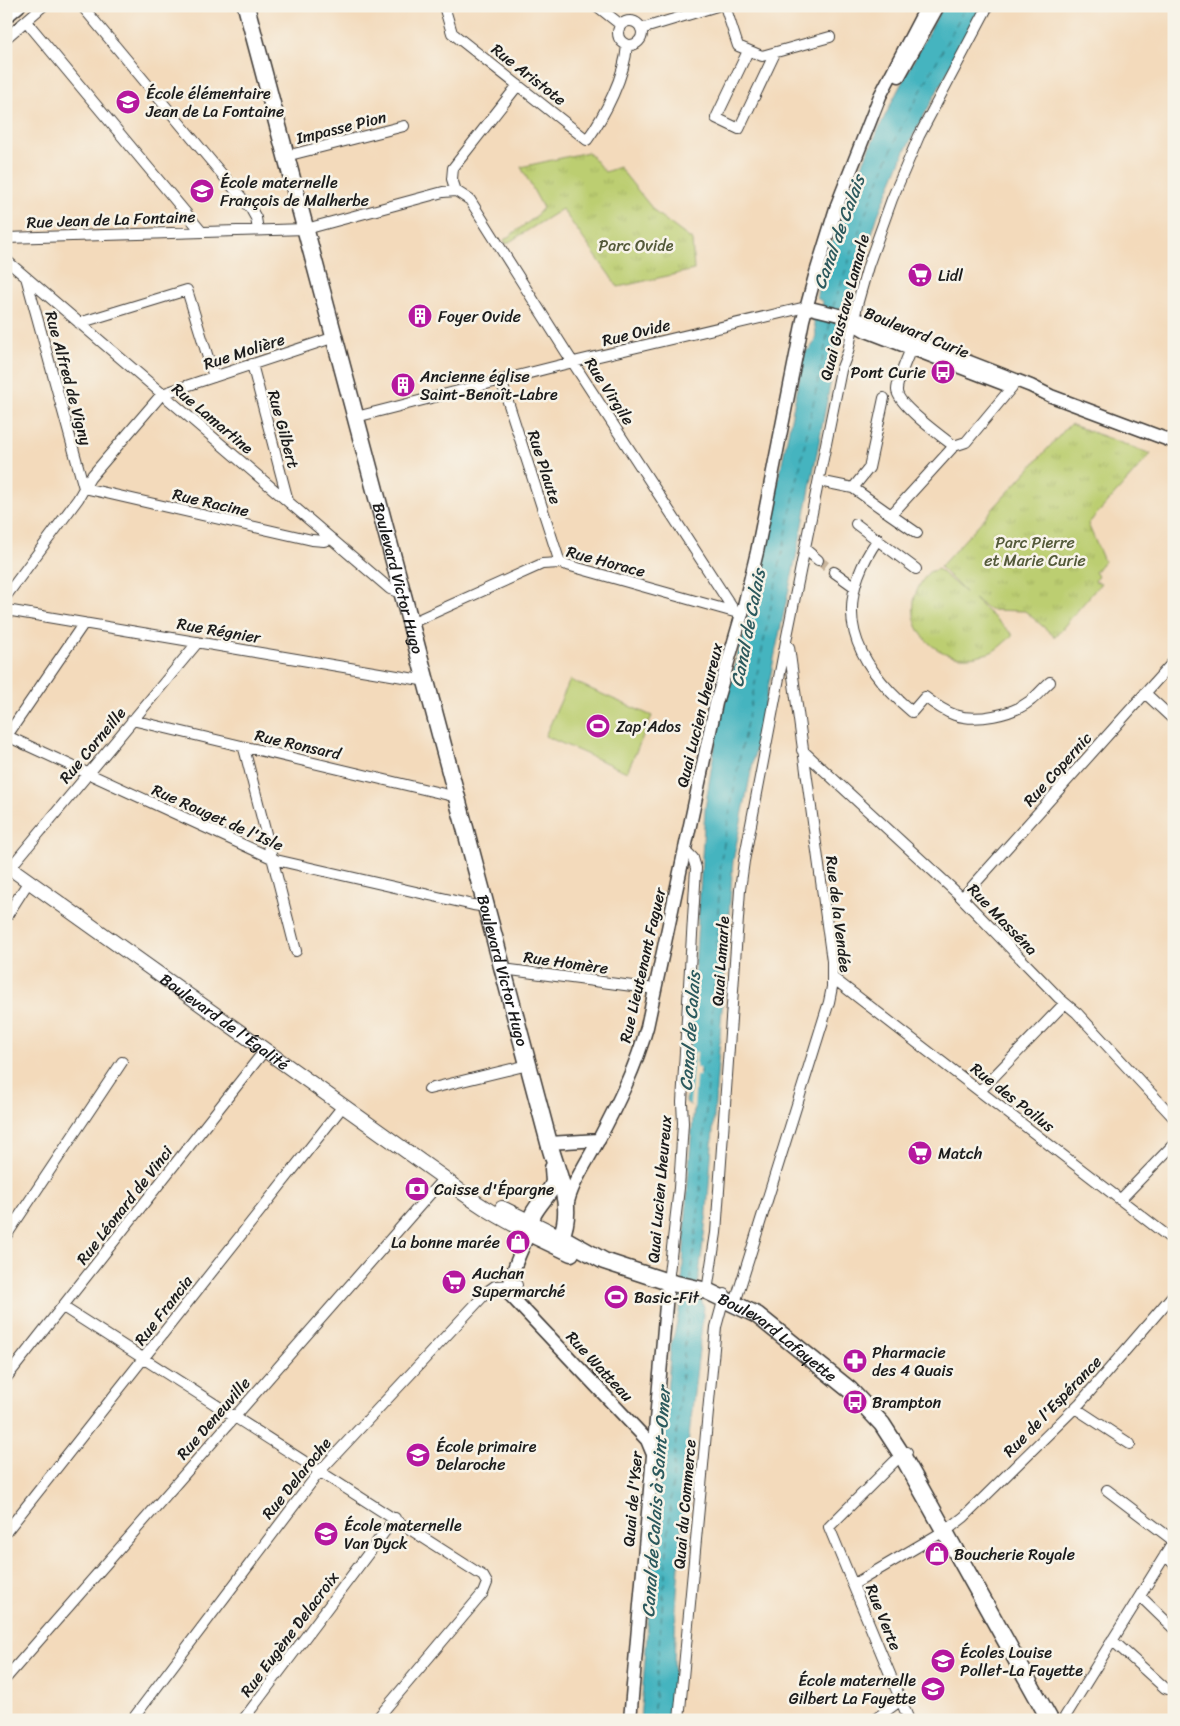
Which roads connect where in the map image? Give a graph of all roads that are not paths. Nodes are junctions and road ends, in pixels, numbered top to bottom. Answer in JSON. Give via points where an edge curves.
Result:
{"nodes":[{"id":1,"x":43,"y":6,"type":"edge"},
{"id":2,"x":82,"y":6,"type":"edge"},
{"id":3,"x":246,"y":6,"type":"edge"},
{"id":4,"x":444,"y":6,"type":"edge"},
{"id":5,"x":597,"y":6,"type":"edge"},
{"id":6,"x":717,"y":6,"type":"edge"},
{"id":7,"x":725,"y":6,"type":"edge"},
{"id":8,"x":988,"y":6,"type":"edge"},
{"id":9,"x":930,"y":7,"type":"edge"},
{"id":10,"x":26,"y":21,"type":"junction"},
{"id":11,"x":621,"y":25,"type":"junction"},
{"id":12,"x":641,"y":29,"type":"junction"},
{"id":13,"x":830,"y":37,"type":"dead end"},
{"id":14,"x":6,"y":38,"type":"edge"},
{"id":15,"x":627,"y":45,"type":"junction"},
{"id":16,"x":748,"y":51,"type":"junction"},
{"id":17,"x":776,"y":53,"type":"junction"},
{"id":18,"x":518,"y":85,"type":"junction"},
{"id":19,"x":404,"y":126,"type":"dead end"},
{"id":20,"x":286,"y":156,"type":"junction"},
{"id":21,"x":456,"y":191,"type":"junction"},
{"id":22,"x":306,"y":229,"type":"junction"},
{"id":23,"x":258,"y":230,"type":"junction"},
{"id":24,"x":201,"y":231,"type":"junction"},
{"id":25,"x":6,"y":238,"type":"edge"},
{"id":26,"x":6,"y":260,"type":"edge"},
{"id":27,"x":26,"y":276,"type":"junction"},
{"id":28,"x":806,"y":307,"type":"junction"},
{"id":29,"x":854,"y":321,"type":"junction"},
{"id":30,"x":79,"y":323,"type":"junction"},
{"id":31,"x":335,"y":337,"type":"junction"},
{"id":32,"x":913,"y":344,"type":"junction"},
{"id":33,"x":573,"y":363,"type":"junction"},
{"id":34,"x":252,"y":364,"type":"junction"},
{"id":35,"x":214,"y":377,"type":"junction"},
{"id":36,"x":501,"y":380,"type":"junction"},
{"id":37,"x":1013,"y":383,"type":"junction"},
{"id":38,"x":162,"y":394,"type":"junction"},
{"id":39,"x":884,"y":398,"type":"dead end"},
{"id":40,"x":356,"y":417,"type":"junction"},
{"id":41,"x":1174,"y":442,"type":"edge"},
{"id":42,"x":954,"y":446,"type":"junction"},
{"id":43,"x":1174,"y":449,"type":"edge"},
{"id":44,"x":819,"y":481,"type":"junction"},
{"id":45,"x":84,"y":488,"type":"junction"},
{"id":46,"x":853,"y":488,"type":"junction"},
{"id":47,"x":288,"y":501,"type":"junction"},
{"id":48,"x":891,"y":515,"type":"junction"},
{"id":49,"x":856,"y":524,"type":"dead end"},
{"id":50,"x":917,"y":533,"type":"dead end"},
{"id":51,"x":332,"y":539,"type":"junction"},
{"id":52,"x":878,"y":539,"type":"junction"},
{"id":53,"x":805,"y":549,"type":"junction"},
{"id":54,"x":818,"y":560,"type":"tunnel mouth"},
{"id":55,"x":560,"y":563,"type":"junction"},
{"id":56,"x":916,"y":569,"type":"dead end"},
{"id":57,"x":834,"y":572,"type":"tunnel mouth"},
{"id":58,"x":855,"y":587,"type":"junction"},
{"id":59,"x":403,"y":594,"type":"junction"},
{"id":60,"x":6,"y":596,"type":"edge"},
{"id":61,"x":6,"y":610,"type":"edge"},
{"id":62,"x":738,"y":613,"type":"junction"},
{"id":63,"x":411,"y":622,"type":"junction"},
{"id":64,"x":84,"y":623,"type":"junction"},
{"id":65,"x":787,"y":636,"type":"junction"},
{"id":66,"x":198,"y":642,"type":"junction"},
{"id":67,"x":1174,"y":661,"type":"edge"},
{"id":68,"x":427,"y":681,"type":"junction"},
{"id":69,"x":1050,"y":682,"type":"dead end"},
{"id":70,"x":1145,"y":693,"type":"junction"},
{"id":71,"x":132,"y":720,"type":"junction"},
{"id":72,"x":1174,"y":720,"type":"edge"},
{"id":73,"x":7,"y":737,"type":"edge"},
{"id":74,"x":244,"y":748,"type":"junction"},
{"id":75,"x":802,"y":750,"type":"junction"},
{"id":76,"x":87,"y":774,"type":"junction"},
{"id":77,"x":457,"y":797,"type":"junction"},
{"id":78,"x":684,"y":849,"type":"junction"},
{"id":79,"x":272,"y":859,"type":"junction"},
{"id":80,"x":8,"y":866,"type":"edge"},
{"id":81,"x":29,"y":881,"type":"junction"},
{"id":82,"x":962,"y":898,"type":"junction"},
{"id":83,"x":486,"y":907,"type":"junction"},
{"id":84,"x":6,"y":917,"type":"edge"},
{"id":85,"x":296,"y":951,"type":"dead end"},
{"id":86,"x":503,"y":969,"type":"junction"},
{"id":87,"x":833,"y":978,"type":"junction"},
{"id":88,"x":655,"y":989,"type":"junction"},
{"id":89,"x":1065,"y":1003,"type":"junction"},
{"id":90,"x":266,"y":1050,"type":"junction"},
{"id":91,"x":122,"y":1062,"type":"dead end"},
{"id":92,"x":528,"y":1065,"type":"junction"},
{"id":93,"x":429,"y":1089,"type":"dead end"},
{"id":94,"x":980,"y":1091,"type":"junction"},
{"id":95,"x":343,"y":1106,"type":"junction"},
{"id":96,"x":1174,"y":1118,"type":"edge"},
{"id":97,"x":599,"y":1140,"type":"junction"},
{"id":98,"x":1174,"y":1144,"type":"edge"},
{"id":99,"x":550,"y":1147,"type":"junction"},
{"id":100,"x":444,"y":1178,"type":"junction"},
{"id":101,"x":1120,"y":1200,"type":"junction"},
{"id":102,"x":567,"y":1211,"type":"junction"},
{"id":103,"x":540,"y":1230,"type":"junction"},
{"id":104,"x":6,"y":1236,"type":"edge"},
{"id":105,"x":1174,"y":1241,"type":"edge"},
{"id":106,"x":668,"y":1282,"type":"junction"},
{"id":107,"x":513,"y":1285,"type":"junction"},
{"id":108,"x":707,"y":1291,"type":"junction"},
{"id":109,"x":1174,"y":1294,"type":"edge"},
{"id":110,"x":730,"y":1298,"type":"junction"},
{"id":111,"x":63,"y":1307,"type":"junction"},
{"id":112,"x":143,"y":1358,"type":"junction"},
{"id":113,"x":6,"y":1378,"type":"edge"},
{"id":114,"x":1075,"y":1408,"type":"junction"},
{"id":115,"x":234,"y":1416,"type":"junction"},
{"id":116,"x":1130,"y":1444,"type":"dead end"},
{"id":117,"x":652,"y":1452,"type":"junction"},
{"id":118,"x":905,"y":1454,"type":"junction"},
{"id":119,"x":320,"y":1471,"type":"junction"},
{"id":120,"x":1108,"y":1490,"type":"dead end"},
{"id":121,"x":395,"y":1518,"type":"junction"},
{"id":122,"x":948,"y":1529,"type":"junction"},
{"id":123,"x":6,"y":1532,"type":"edge"},
{"id":124,"x":1174,"y":1541,"type":"edge"},
{"id":125,"x":1165,"y":1555,"type":"junction"},
{"id":126,"x":1174,"y":1564,"type":"edge"},
{"id":127,"x":854,"y":1584,"type":"junction"},
{"id":128,"x":1140,"y":1596,"type":"junction"},
{"id":129,"x":1174,"y":1629,"type":"edge"},
{"id":130,"x":1112,"y":1640,"type":"junction"},
{"id":131,"x":6,"y":1678,"type":"edge"},
{"id":132,"x":1174,"y":1688,"type":"edge"},
{"id":133,"x":901,"y":1700,"type":"junction"},
{"id":134,"x":132,"y":1720,"type":"edge"},
{"id":135,"x":243,"y":1720,"type":"edge"},
{"id":136,"x":376,"y":1720,"type":"edge"},
{"id":137,"x":630,"y":1720,"type":"edge"},
{"id":138,"x":679,"y":1720,"type":"edge"},
{"id":139,"x":874,"y":1720,"type":"edge"},
{"id":140,"x":909,"y":1720,"type":"edge"},
{"id":141,"x":1050,"y":1720,"type":"edge"},
{"id":142,"x":1061,"y":1720,"type":"edge"}],
"edges":[{"from":1,"to":10,"type":"street"},
{"from":2,"to":23,"type":"street","via":[[251,209]]},
{"from":3,"to":20,"type":"main road","name":"Boulevard Victor Hugo"},
{"from":4,"to":18,"type":"street","name":"Rue Aristote","via":[[452,33]]},
{"from":5,"to":11,"type":"street"},
{"from":6,"to":12,"type":"street"},
{"from":7,"to":16,"type":"street","via":[[738,46]]},
{"from":8,"to":29,"type":"street","name":"Quai Gustave Lamarle","via":[[919,136],[899,182],[872,253]]},
{"from":9,"to":28,"type":"street","name":"Quai Lucien Lheureux","via":[[853,164],[829,228]]},
{"from":10,"to":14,"type":"street"},
{"from":10,"to":24,"type":"street"},
{"from":11,"to":12,"type":"street","via":[[631,21]]},
{"from":11,"to":15,"type":"street","via":[[618,38]]},
{"from":12,"to":15,"type":"street","via":[[638,42]]},
{"from":13,"to":17,"type":"street"},
{"from":15,"to":18,"type":"street","name":"Rue Aristote","via":[[624,64],[613,92],[599,124],[587,140]]},
{"from":16,"to":17,"type":"street","via":[[762,56]]},
{"from":16,"to":17,"type":"street","via":[[716,118],[739,129]]},
{"from":18,"to":21,"type":"street","via":[[453,168]]},
{"from":19,"to":20,"type":"street","name":"Impasse Pion"},
{"from":20,"to":22,"type":"main road","name":"Boulevard Victor Hugo"},
{"from":21,"to":22,"type":"street","name":"Rue Jean de La Fontaine"},
{"from":21,"to":33,"type":"street","name":"Rue Virgile","via":[[475,207]]},
{"from":22,"to":23,"type":"street","name":"Rue Jean de La Fontaine"},
{"from":22,"to":31,"type":"main road","name":"Boulevard Victor Hugo"},
{"from":23,"to":24,"type":"street","name":"Rue Jean de La Fontaine"},
{"from":24,"to":25,"type":"street","name":"Rue Jean de La Fontaine"},
{"from":26,"to":27,"type":"street","name":"Rue Lamartine"},
{"from":27,"to":30,"type":"street","name":"Rue Lamartine"},
{"from":27,"to":45,"type":"street","name":"Rue Alfred de Vigny"},
{"from":28,"to":29,"type":"street","name":"Boulevard Curie"},
{"from":28,"to":33,"type":"street","name":"Rue Ovide"},
{"from":28,"to":62,"type":"street","name":"Quai Lucien Lheureux","via":[[762,527]]},
{"from":29,"to":32,"type":"street","name":"Boulevard Curie"},
{"from":29,"to":44,"type":"street","name":"Quai Gustave Lamarle"},
{"from":30,"to":35,"type":"street","via":[[187,290]]},
{"from":30,"to":38,"type":"street","name":"Rue Lamartine"},
{"from":31,"to":34,"type":"street","name":"Rue Molière"},
{"from":31,"to":40,"type":"main road","name":"Boulevard Victor Hugo"},
{"from":32,"to":37,"type":"street","name":"Boulevard Curie"},
{"from":32,"to":42,"type":"street","via":[[897,388],[899,398]]},
{"from":33,"to":36,"type":"street","name":"Rue Ovide"},
{"from":33,"to":62,"type":"street","name":"Rue Virgile"},
{"from":34,"to":35,"type":"street","name":"Rue Molière"},
{"from":34,"to":47,"type":"street","name":"Rue Gilbert"},
{"from":35,"to":38,"type":"street","name":"Rue Molière"},
{"from":36,"to":40,"type":"street","name":"Rue Ovide"},
{"from":36,"to":55,"type":"street","name":"Rue Plaute"},
{"from":37,"to":41,"type":"street","name":"Boulevard Curie"},
{"from":37,"to":42,"type":"street","via":[[966,442]]},
{"from":37,"to":43,"type":"street","name":"Boulevard Curie"},
{"from":38,"to":45,"type":"street"},
{"from":38,"to":47,"type":"street","name":"Rue Lamartine"},
{"from":39,"to":46,"type":"street","via":[[869,468]]},
{"from":40,"to":59,"type":"main road","name":"Boulevard Victor Hugo"},
{"from":42,"to":48,"type":"street"},
{"from":44,"to":46,"type":"street"},
{"from":44,"to":53,"type":"street","name":"Quai Gustave Lamarle"},
{"from":45,"to":51,"type":"street","name":"Rue Racine","via":[[312,540]]},
{"from":45,"to":60,"type":"street"},
{"from":46,"to":48,"type":"street"},
{"from":47,"to":51,"type":"street","name":"Rue Lamartine"},
{"from":48,"to":50,"type":"street"},
{"from":49,"to":52,"type":"street"},
{"from":51,"to":59,"type":"street","name":"Rue Lamartine","via":[[390,589]]},
{"from":52,"to":56,"type":"street"},
{"from":52,"to":58,"type":"street","via":[[862,565]]},
{"from":53,"to":54,"type":"street"},
{"from":53,"to":65,"type":"street","name":"Quai Gustave Lamarle"},
{"from":55,"to":62,"type":"street","name":"Rue Horace"},
{"from":55,"to":63,"type":"street","name":"Rue Horace","via":[[542,564]]},
{"from":57,"to":58,"type":"street"},
{"from":58,"to":69,"type":"street","via":[[852,618],[860,650],[889,692],[912,712],[925,697],[955,715],[973,718],[992,716],[1017,709]]},
{"from":59,"to":63,"type":"main road","name":"Boulevard Victor Hugo"},
{"from":61,"to":64,"type":"street","name":"Rue Régnier"},
{"from":62,"to":78,"type":"street","name":"Quai Lucien Lheureux"},
{"from":63,"to":68,"type":"main road","name":"Boulevard Victor Hugo"},
{"from":64,"to":66,"type":"street","name":"Rue Régnier"},
{"from":64,"to":73,"type":"street"},
{"from":65,"to":75,"type":"street","name":"Rue de la Vendée"},
{"from":65,"to":108,"type":"street","name":"Quai Lamarle","via":[[742,873],[716,1228]]},
{"from":66,"to":68,"type":"street","name":"Rue Régnier"},
{"from":66,"to":71,"type":"street","name":"Rue Corneille"},
{"from":67,"to":70,"type":"street","name":"Rue Copernic"},
{"from":68,"to":77,"type":"main road","name":"Boulevard Victor Hugo"},
{"from":70,"to":72,"type":"street"},
{"from":70,"to":82,"type":"street","name":"Rue Copernic"},
{"from":71,"to":74,"type":"street","name":"Rue Ronsard"},
{"from":71,"to":76,"type":"street","name":"Rue Corneille"},
{"from":73,"to":76,"type":"street","name":"Rue Rouget de l'Isle"},
{"from":74,"to":77,"type":"street","name":"Rue Ronsard"},
{"from":74,"to":79,"type":"street"},
{"from":75,"to":82,"type":"street","name":"Rue Masséna"},
{"from":75,"to":87,"type":"street","name":"Rue de la Vendée"},
{"from":76,"to":79,"type":"street","name":"Rue Rouget de l'Isle"},
{"from":76,"to":80,"type":"street","name":"Rue Corneille"},
{"from":77,"to":83,"type":"main road","name":"Boulevard Victor Hugo"},
{"from":78,"to":88,"type":"street","name":"Rue Lieutenant Faguer"},
{"from":78,"to":106,"type":"street","name":"Quai Lucien Lheureux","via":[[694,858],[696,868],[679,1188]]},
{"from":79,"to":83,"type":"street","name":"Rue Rouget de l'Isle"},
{"from":79,"to":85,"type":"street"},
{"from":80,"to":81,"type":"main road","name":"Boulevard de l'Égalité"},
{"from":81,"to":84,"type":"street"},
{"from":81,"to":90,"type":"main road","name":"Boulevard de l'Égalité"},
{"from":82,"to":89,"type":"street","name":"Rue Masséna"},
{"from":83,"to":86,"type":"main road","name":"Boulevard Victor Hugo"},
{"from":86,"to":88,"type":"street","name":"Rue Homère"},
{"from":86,"to":92,"type":"main road","name":"Boulevard Victor Hugo"},
{"from":87,"to":94,"type":"street","name":"Rue des Poilus"},
{"from":87,"to":110,"type":"street","name":"Rue de la Vendée","via":[[819,1036]]},
{"from":88,"to":97,"type":"street","name":"Rue Lieutenant Faguer","via":[[640,1050]]},
{"from":89,"to":94,"type":"street"},
{"from":89,"to":96,"type":"street","name":"Rue Masséna"},
{"from":90,"to":95,"type":"main road","name":"Boulevard de l'Égalité"},
{"from":90,"to":111,"type":"street","name":"Rue Léonard de Vinci"},
{"from":91,"to":104,"type":"street"},
{"from":92,"to":93,"type":"street"},
{"from":92,"to":99,"type":"main road","name":"Boulevard Victor Hugo"},
{"from":94,"to":101,"type":"street","name":"Rue des Poilus"},
{"from":95,"to":100,"type":"main road","name":"Boulevard de l'Égalité"},
{"from":95,"to":112,"type":"street","name":"Rue Francia"},
{"from":97,"to":99,"type":"street"},
{"from":97,"to":102,"type":"street","name":"Rue Lieutenant Faguer","via":[[570,1194]]},
{"from":98,"to":101,"type":"street"},
{"from":99,"to":102,"type":"main road","name":"Boulevard Victor Hugo"},
{"from":99,"to":103,"type":"main road","name":"Boulevard Victor Hugo","via":[[554,1182]]},
{"from":100,"to":103,"type":"main road","name":"Boulevard de l'Égalité"},
{"from":100,"to":115,"type":"street","name":"Rue Deneuville"},
{"from":101,"to":105,"type":"street","name":"Rue des Poilus"},
{"from":102,"to":103,"type":"main road","name":"Boulevard Victor Hugo","via":[[565,1225]]},
{"from":103,"to":106,"type":"main road","name":"Boulevard de l'Égalité","via":[[604,1261]]},
{"from":103,"to":106,"type":"main road","name":"Boulevard de l'Égalité","via":[[604,1270],[636,1280]]},
{"from":103,"to":107,"type":"street"},
{"from":106,"to":108,"type":"main road","name":"Boulevard Lafayette"},
{"from":106,"to":117,"type":"street","name":"Quai de l'Yser"},
{"from":107,"to":117,"type":"street","name":"Rue Watteau","via":[[520,1305],[650,1443]]},
{"from":107,"to":119,"type":"street","name":"Rue Delaroche","via":[[495,1286],[488,1291]]},
{"from":108,"to":110,"type":"main road","name":"Boulevard Lafayette"},
{"from":109,"to":114,"type":"street","name":"Rue de l'Espérance"},
{"from":110,"to":118,"type":"main road","name":"Boulevard Lafayette","via":[[775,1317],[820,1352],[878,1409],[895,1431]]},
{"from":110,"to":138,"type":"street","name":"Quai du Commerce","via":[[716,1327]]},
{"from":111,"to":112,"type":"street"},
{"from":111,"to":113,"type":"street","name":"Rue Léonard de Vinci"},
{"from":112,"to":115,"type":"street"},
{"from":112,"to":123,"type":"street","name":"Rue Francia"},
{"from":114,"to":116,"type":"street"},
{"from":114,"to":122,"type":"street","name":"Rue de l'Espérance","via":[[980,1502]]},
{"from":115,"to":119,"type":"street"},
{"from":115,"to":131,"type":"street","name":"Rue Deneuville"},
{"from":117,"to":137,"type":"street","name":"Quai de l'Yser"},
{"from":118,"to":122,"type":"main road","name":"Boulevard Lafayette"},
{"from":118,"to":127,"type":"street","name":"Rue Verte","via":[[829,1526]]},
{"from":119,"to":121,"type":"street"},
{"from":119,"to":134,"type":"street","name":"Rue Delaroche"},
{"from":120,"to":124,"type":"street"},
{"from":121,"to":135,"type":"street","name":"Rue Eugène Delacroix"},
{"from":121,"to":136,"type":"street","via":[[480,1572],[487,1583],[483,1593]]},
{"from":122,"to":127,"type":"street","name":"Rue de l'Espérance"},
{"from":122,"to":141,"type":"main road","name":"Boulevard Lafayette"},
{"from":122,"to":142,"type":"main road","name":"Boulevard Lafayette"},
{"from":124,"to":125,"type":"street"},
{"from":125,"to":126,"type":"street"},
{"from":125,"to":128,"type":"street"},
{"from":127,"to":133,"type":"street","name":"Rue Verte"},
{"from":128,"to":129,"type":"street"},
{"from":128,"to":130,"type":"street"},
{"from":130,"to":132,"type":"street","via":[[1165,1688]]},
{"from":130,"to":142,"type":"street"},
{"from":133,"to":139,"type":"street"},
{"from":133,"to":140,"type":"street","name":"Rue Verte"}]}
